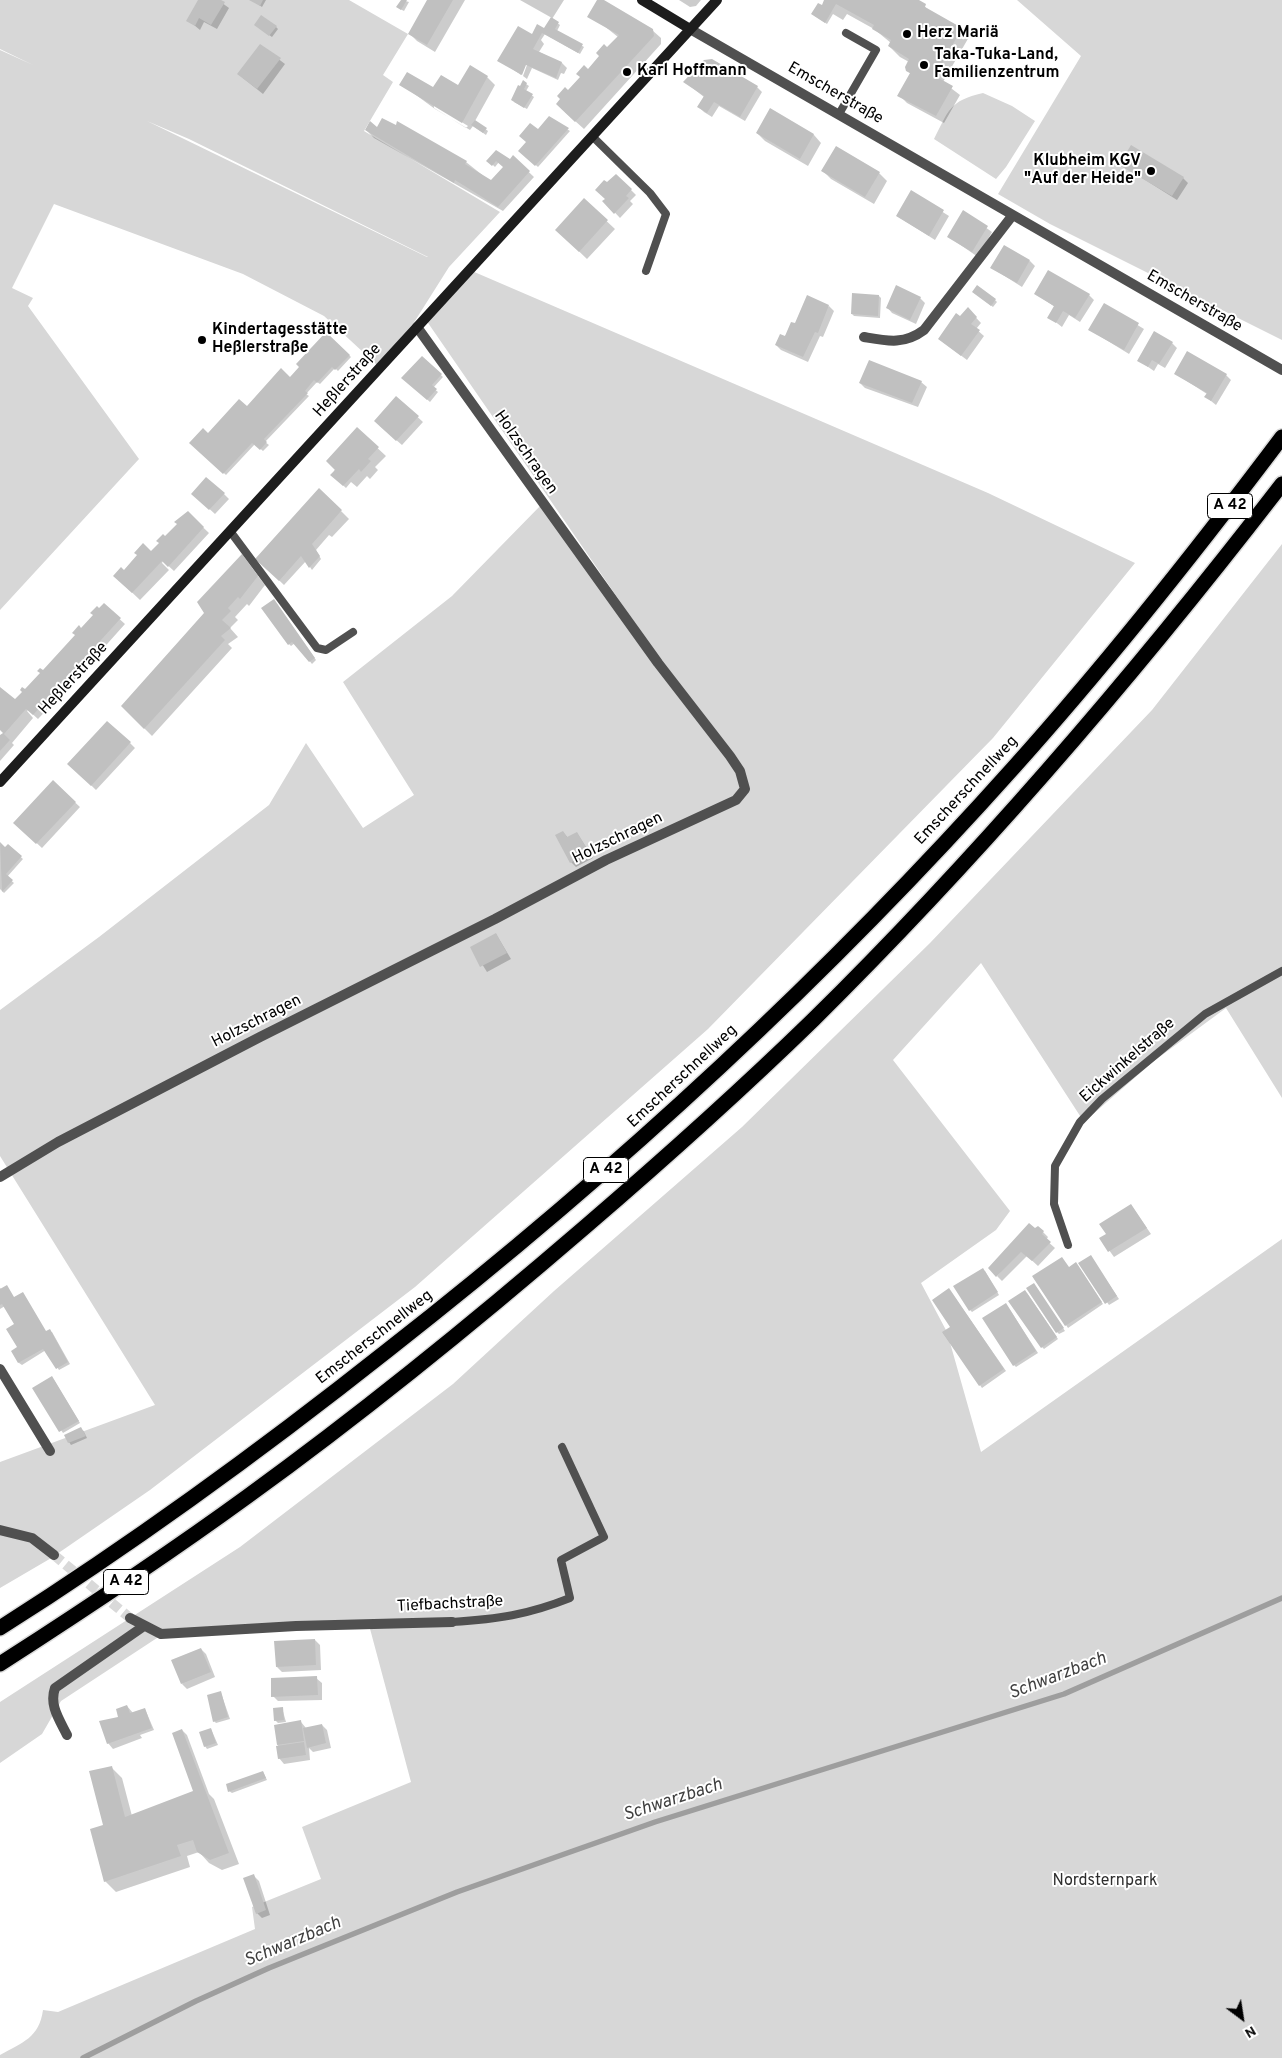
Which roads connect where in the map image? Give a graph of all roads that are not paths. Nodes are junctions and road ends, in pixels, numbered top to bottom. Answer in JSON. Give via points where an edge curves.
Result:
{"nodes":[{"id":1,"x":642,"y":0,"type":"edge"},
{"id":2,"x":718,"y":0,"type":"edge"},
{"id":3,"x":690,"y":29,"type":"junction"},
{"id":4,"x":846,"y":33,"type":"dead end"},
{"id":5,"x":839,"y":114,"type":"junction"},
{"id":6,"x":592,"y":136,"type":"junction"},
{"id":7,"x":1012,"y":216,"type":"junction"},
{"id":8,"x":646,"y":271,"type":"dead end"},
{"id":9,"x":418,"y":326,"type":"junction"},
{"id":10,"x":864,"y":337,"type":"dead end"},
{"id":11,"x":1282,"y":370,"type":"edge"},
{"id":12,"x":1282,"y":437,"type":"edge"},
{"id":13,"x":1282,"y":484,"type":"edge"},
{"id":14,"x":230,"y":531,"type":"junction"},
{"id":15,"x":353,"y":632,"type":"dead end"},
{"id":16,"x":0,"y":782,"type":"edge"},
{"id":17,"x":1282,"y":971,"type":"edge"},
{"id":18,"x":0,"y":1177,"type":"edge"},
{"id":19,"x":1068,"y":1244,"type":"dead end"},
{"id":20,"x":0,"y":1369,"type":"edge"},
{"id":21,"x":562,"y":1447,"type":"dead end"},
{"id":22,"x":50,"y":1451,"type":"dead end"},
{"id":23,"x":0,"y":1530,"type":"edge"},
{"id":24,"x":54,"y":1555,"type":"tunnel mouth"},
{"id":25,"x":130,"y":1618,"type":"tunnel mouth"},
{"id":26,"x":452,"y":1622,"type":"joint"},
{"id":27,"x":144,"y":1626,"type":"junction"},
{"id":28,"x":0,"y":1628,"type":"edge"},
{"id":29,"x":0,"y":1664,"type":"edge"},
{"id":30,"x":66,"y":1734,"type":"dead end"}],
"edges":[{"from":1,"to":3,"type":"street","name":"Emscherstraße"},
{"from":2,"to":3,"type":"street","name":"Heßlerstraße"},
{"from":3,"to":5,"type":"street","name":"Emscherstraße"},
{"from":3,"to":6,"type":"street","name":"Heßlerstraße"},
{"from":4,"to":5,"type":"lane","via":[[876,50]]},
{"from":5,"to":7,"type":"street","name":"Emscherstraße"},
{"from":6,"to":8,"type":"lane","via":[[650,193],[666,214]]},
{"from":6,"to":9,"type":"street","name":"Heßlerstraße"},
{"from":7,"to":10,"type":"street","via":[[924,330],[897,342]]},
{"from":7,"to":11,"type":"street","name":"Emscherstraße"},
{"from":9,"to":14,"type":"street","name":"Heßlerstraße"},
{"from":9,"to":18,"type":"street","name":"Holzschragen","via":[[646,647],[730,756],[740,771],[744,789],[736,800],[606,860],[276,1029],[51,1146]]},
{"from":12,"to":28,"type":"highway","name":"Emscherschnellweg","number":"A 42","via":[[1135,625],[1014,767],[793,998],[676,1109],[478,1280],[336,1391],[198,1495]]},
{"from":13,"to":29,"type":"highway","number":"A 42","via":[[1165,634],[1036,785],[815,1018],[696,1131],[496,1303],[324,1439],[249,1496],[97,1602]]},
{"from":14,"to":15,"type":"lane","via":[[317,648],[326,650]]},
{"from":14,"to":16,"type":"street","name":"Heßlerstraße"},
{"from":17,"to":19,"type":"lane","name":"Eickwinkelstraße","via":[[1205,1014],[1102,1099],[1080,1122],[1055,1166],[1054,1204]]},
{"from":20,"to":22,"type":"street"},
{"from":21,"to":26,"type":"lane","name":"Tiefbachstraße","via":[[604,1537],[561,1560],[570,1598],[536,1611],[504,1618]]},
{"from":23,"to":24,"type":"street","via":[[32,1538]]},
{"from":25,"to":27,"type":"street","name":"Tiefbachstraße"},
{"from":26,"to":27,"type":"street","name":"Tiefbachstraße","via":[[161,1634]]},
{"from":27,"to":30,"type":"street","via":[[55,1688],[51,1698]]}]}
